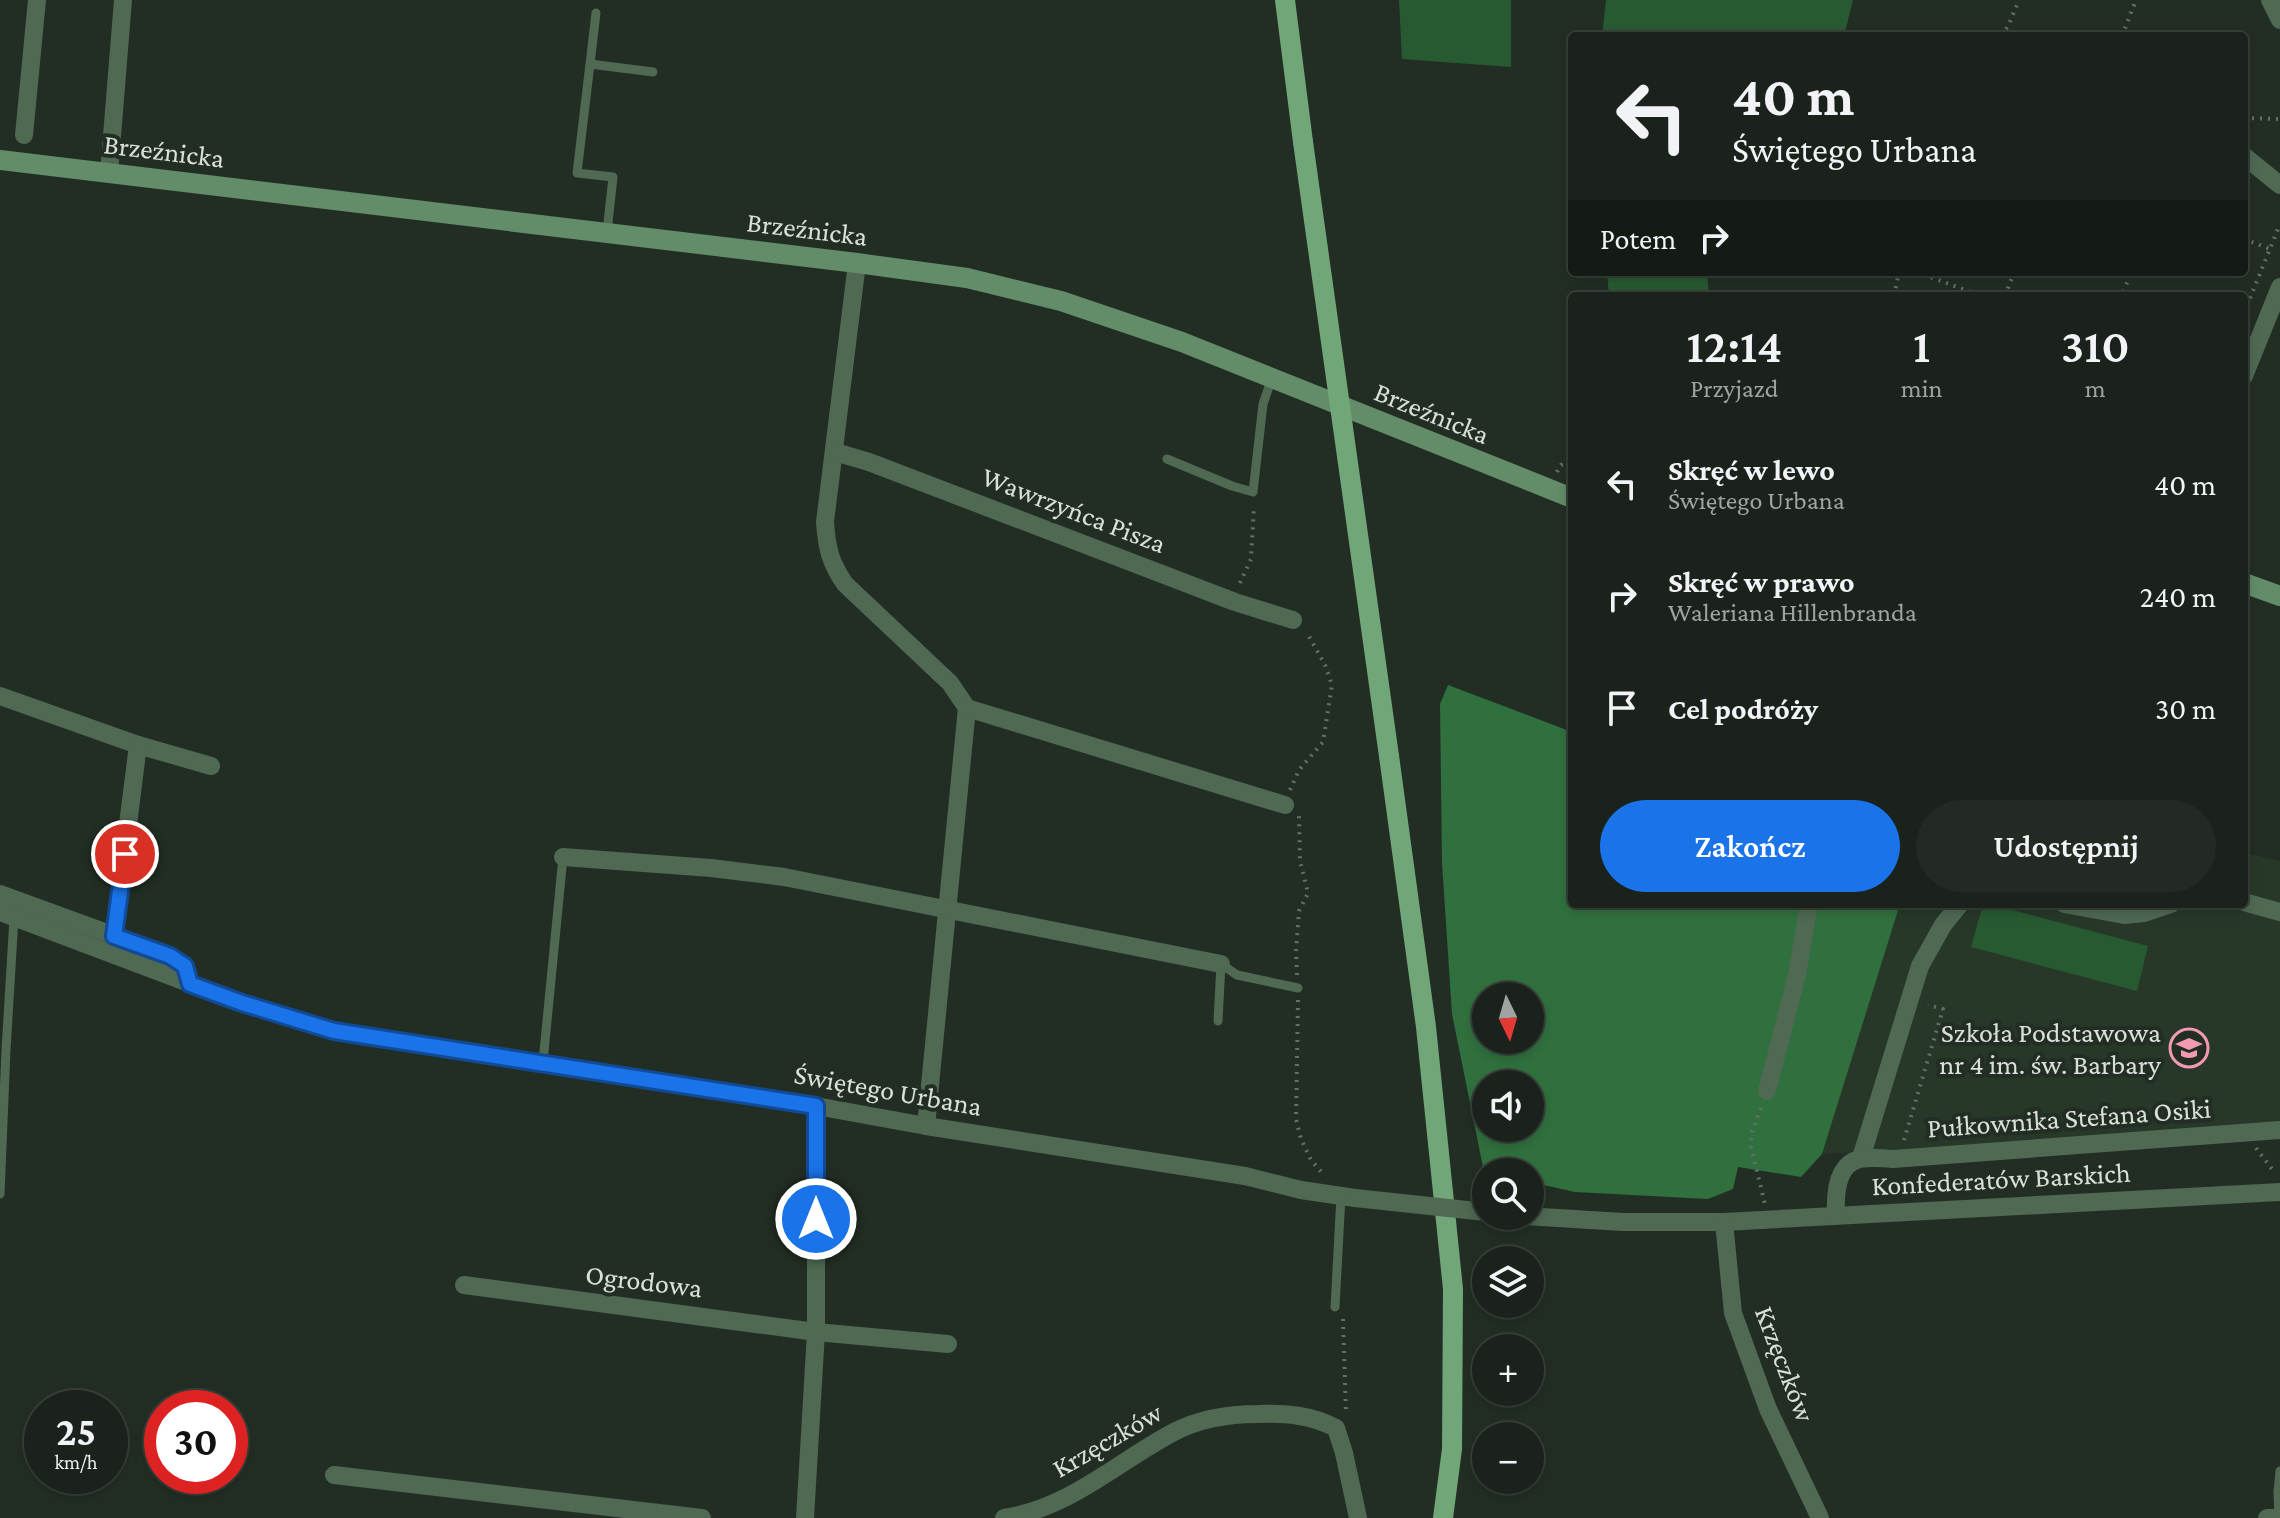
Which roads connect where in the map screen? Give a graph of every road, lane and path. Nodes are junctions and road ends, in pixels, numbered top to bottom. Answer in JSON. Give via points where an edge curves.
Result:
{"nodes":[{"id":1,"x":37,"y":0,"type":"edge"},
{"id":2,"x":123,"y":0,"type":"edge"},
{"id":3,"x":1285,"y":0,"type":"edge"},
{"id":4,"x":2019,"y":0,"type":"edge"},
{"id":5,"x":2136,"y":0,"type":"edge"},
{"id":6,"x":2270,"y":0,"type":"edge"},
{"id":7,"x":596,"y":13,"type":"dead end"},
{"id":8,"x":2280,"y":20,"type":"edge"},
{"id":9,"x":2005,"y":32,"type":"edge"},
{"id":10,"x":2124,"y":32,"type":"edge"},
{"id":11,"x":590,"y":64,"type":"junction"},
{"id":12,"x":653,"y":72,"type":"dead end"},
{"id":13,"x":2248,"y":118,"type":"edge"},
{"id":14,"x":2280,"y":119,"type":"edge"},
{"id":15,"x":24,"y":135,"type":"dead end"},
{"id":16,"x":2248,"y":159,"type":"edge"},
{"id":17,"x":0,"y":160,"type":"edge"},
{"id":18,"x":109,"y":173,"type":"junction"},
{"id":19,"x":2280,"y":185,"type":"edge"},
{"id":20,"x":2280,"y":224,"type":"edge"},
{"id":21,"x":607,"y":232,"type":"junction"},
{"id":22,"x":2248,"y":241,"type":"edge"},
{"id":23,"x":2270,"y":249,"type":"junction"},
{"id":24,"x":857,"y":263,"type":"junction"},
{"id":25,"x":1927,"y":276,"type":"edge"},
{"id":26,"x":2280,"y":287,"type":"edge"},
{"id":27,"x":1971,"y":292,"type":"edge"},
{"id":28,"x":2248,"y":303,"type":"edge"},
{"id":29,"x":2248,"y":366,"type":"edge"},
{"id":30,"x":1272,"y":378,"type":"junction"},
{"id":31,"x":835,"y":452,"type":"junction"},
{"id":32,"x":1167,"y":459,"type":"dead end"},
{"id":33,"x":1253,"y":492,"type":"junction"},
{"id":34,"x":1568,"y":496,"type":"edge"},
{"id":35,"x":2248,"y":584,"type":"edge"},
{"id":36,"x":2280,"y":596,"type":"edge"},
{"id":37,"x":1235,"y":602,"type":"junction"},
{"id":38,"x":1293,"y":620,"type":"joint"},
{"id":39,"x":0,"y":696,"type":"edge"},
{"id":40,"x":967,"y":708,"type":"junction"},
{"id":41,"x":138,"y":745,"type":"junction"},
{"id":42,"x":211,"y":766,"type":"dead end"},
{"id":43,"x":1285,"y":805,"type":"junction"},
{"id":44,"x":563,"y":857,"type":"joint"},
{"id":45,"x":0,"y":894,"type":"edge"},
{"id":46,"x":2248,"y":903,"type":"edge"},
{"id":47,"x":1808,"y":908,"type":"edge"},
{"id":48,"x":1957,"y":908,"type":"edge"},
{"id":49,"x":2086,"y":908,"type":"edge"},
{"id":50,"x":2159,"y":908,"type":"edge"},
{"id":51,"x":946,"y":909,"type":"junction"},
{"id":52,"x":2280,"y":912,"type":"edge"},
{"id":53,"x":7,"y":914,"type":"edge"},
{"id":54,"x":114,"y":936,"type":"junction"},
{"id":55,"x":1221,"y":964,"type":"junction"},
{"id":56,"x":190,"y":984,"type":"junction"},
{"id":57,"x":1298,"y":988,"type":"junction"},
{"id":58,"x":1910,"y":1000,"type":"junction"},
{"id":59,"x":1218,"y":1021,"type":"dead end"},
{"id":60,"x":543,"y":1062,"type":"junction"},
{"id":61,"x":1767,"y":1091,"type":"joint"},
{"id":62,"x":816,"y":1106,"type":"junction"},
{"id":63,"x":926,"y":1126,"type":"junction"},
{"id":64,"x":2280,"y":1130,"type":"edge"},
{"id":65,"x":2252,"y":1143,"type":"dead end"},
{"id":66,"x":1903,"y":1146,"type":"dead end"},
{"id":67,"x":1861,"y":1158,"type":"junction"},
{"id":68,"x":1323,"y":1181,"type":"dead end"},
{"id":69,"x":2279,"y":1184,"type":"edge"},
{"id":70,"x":1760,"y":1189,"type":"dead end"},
{"id":71,"x":0,"y":1194,"type":"edge"},
{"id":72,"x":1348,"y":1197,"type":"junction"},
{"id":73,"x":1472,"y":1210,"type":"edge"},
{"id":74,"x":1836,"y":1216,"type":"junction"},
{"id":75,"x":1544,"y":1217,"type":"edge"},
{"id":76,"x":1724,"y":1222,"type":"junction"},
{"id":77,"x":464,"y":1285,"type":"dead end"},
{"id":78,"x":1335,"y":1307,"type":"joint"},
{"id":79,"x":816,"y":1332,"type":"junction"},
{"id":80,"x":948,"y":1344,"type":"dead end"},
{"id":81,"x":1336,"y":1428,"type":"junction"},
{"id":82,"x":2280,"y":1471,"type":"edge"},
{"id":83,"x":334,"y":1475,"type":"dead end"},
{"id":84,"x":702,"y":1518,"type":"edge"},
{"id":85,"x":805,"y":1518,"type":"edge"},
{"id":86,"x":1004,"y":1518,"type":"edge"},
{"id":87,"x":1358,"y":1518,"type":"edge"},
{"id":88,"x":1443,"y":1518,"type":"edge"},
{"id":89,"x":1820,"y":1518,"type":"edge"},
{"id":90,"x":2267,"y":1518,"type":"edge"},
{"id":91,"x":2280,"y":1518,"type":"edge"}],
"edges":[{"from":1,"to":15,"type":"street"},
{"from":2,"to":18,"type":"street"},
{"from":3,"to":88,"type":"main road","bridge":true,"via":[[1426,1027],[1453,1289],[1452,1449]]},
{"from":4,"to":9,"type":"path"},
{"from":5,"to":10,"type":"path"},
{"from":6,"to":8,"type":"street"},
{"from":7,"to":11,"type":"lane"},
{"from":11,"to":12,"type":"lane"},
{"from":11,"to":21,"type":"lane","via":[[577,173],[613,177]]},
{"from":13,"to":14,"type":"path"},
{"from":16,"to":19,"type":"street"},
{"from":17,"to":18,"type":"street","name":"Brzeźnicka"},
{"from":18,"to":21,"type":"street","name":"Brzeźnicka"},
{"from":20,"to":23,"type":"path"},
{"from":21,"to":24,"type":"street","name":"Brzeźnicka"},
{"from":22,"to":23,"type":"path"},
{"from":23,"to":28,"type":"path"},
{"from":24,"to":30,"type":"street","name":"Brzeźnicka","via":[[967,278],[1061,301]]},
{"from":24,"to":31,"type":"street"},
{"from":25,"to":27,"type":"path"},
{"from":26,"to":29,"type":"street"},
{"from":30,"to":33,"type":"lane","via":[[1263,404]]},
{"from":30,"to":34,"type":"street","name":"Brzeźnicka"},
{"from":31,"to":37,"type":"street","name":"Wawrzyńca Pisza"},
{"from":31,"to":40,"type":"street","via":[[825,522],[834,567],[845,584],[950,683]]},
{"from":32,"to":33,"type":"lane"},
{"from":33,"to":37,"type":"path","via":[[1251,559]]},
{"from":35,"to":36,"type":"street"},
{"from":37,"to":38,"type":"street","name":"Wawrzyńca Pisza"},
{"from":38,"to":43,"type":"path","via":[[1308,634],[1332,685],[1323,742],[1299,770]]},
{"from":39,"to":41,"type":"street"},
{"from":40,"to":43,"type":"street"},
{"from":40,"to":51,"type":"street"},
{"from":41,"to":42,"type":"street"},
{"from":41,"to":54,"type":"street"},
{"from":43,"to":57,"type":"path","via":[[1300,811],[1300,861],[1308,893],[1299,911]]},
{"from":44,"to":51,"type":"street","via":[[784,877]]},
{"from":44,"to":60,"type":"lane"},
{"from":45,"to":54,"type":"street"},
{"from":46,"to":52,"type":"street"},
{"from":47,"to":61,"type":"street"},
{"from":48,"to":58,"type":"street","via":[[1920,966]]},
{"from":49,"to":50,"type":"street","via":[[2124,915]]},
{"from":51,"to":55,"type":"street"},
{"from":51,"to":63,"type":"street"},
{"from":53,"to":56,"type":"street","name":"Świętego Urbana"},
{"from":53,"to":71,"type":"lane"},
{"from":54,"to":56,"type":"street","via":[[170,956],[185,966]]},
{"from":55,"to":57,"type":"lane","via":[[1237,975]]},
{"from":55,"to":59,"type":"lane"},
{"from":56,"to":60,"type":"street","name":"Świętego Urbana","via":[[334,1031]]},
{"from":57,"to":68,"type":"path","via":[[1296,1119]]},
{"from":58,"to":66,"type":"path","via":[[1943,1009]]},
{"from":58,"to":67,"type":"street"},
{"from":60,"to":62,"type":"street","name":"Świętego Urbana"},
{"from":61,"to":70,"type":"path","via":[[1752,1132]]},
{"from":62,"to":63,"type":"street","name":"Świętego Urbana"},
{"from":62,"to":79,"type":"street"},
{"from":63,"to":72,"type":"street","name":"Świętego Urbana"},
{"from":64,"to":67,"type":"street","name":"Pułkownika Stefana Osiki"},
{"from":65,"to":69,"type":"path"},
{"from":67,"to":74,"type":"street","via":[[1851,1162],[1839,1181]]},
{"from":69,"to":74,"type":"street","name":"Konfederatów Barskich"},
{"from":72,"to":73,"type":"street","name":"Świętego Urbana","bridge":true},
{"from":72,"to":78,"type":"lane"},
{"from":74,"to":76,"type":"street","name":"Konfederatów Barskich"},
{"from":75,"to":76,"type":"street"},
{"from":76,"to":89,"type":"street","name":"Krzęczków","via":[[1733,1313],[1768,1409]]},
{"from":77,"to":79,"type":"street","name":"Ogrodowa"},
{"from":78,"to":81,"type":"path","via":[[1343,1315],[1346,1414]]},
{"from":79,"to":80,"type":"street","name":"Ogrodowa"},
{"from":79,"to":85,"type":"street"},
{"from":81,"to":86,"type":"street","name":"Krzęczków","via":[[1317,1418],[1283,1413],[1199,1422],[1067,1497]]},
{"from":81,"to":87,"type":"street"},
{"from":82,"to":91,"type":"lane"},
{"from":83,"to":84,"type":"street"},
{"from":90,"to":91,"type":"street"}]}
